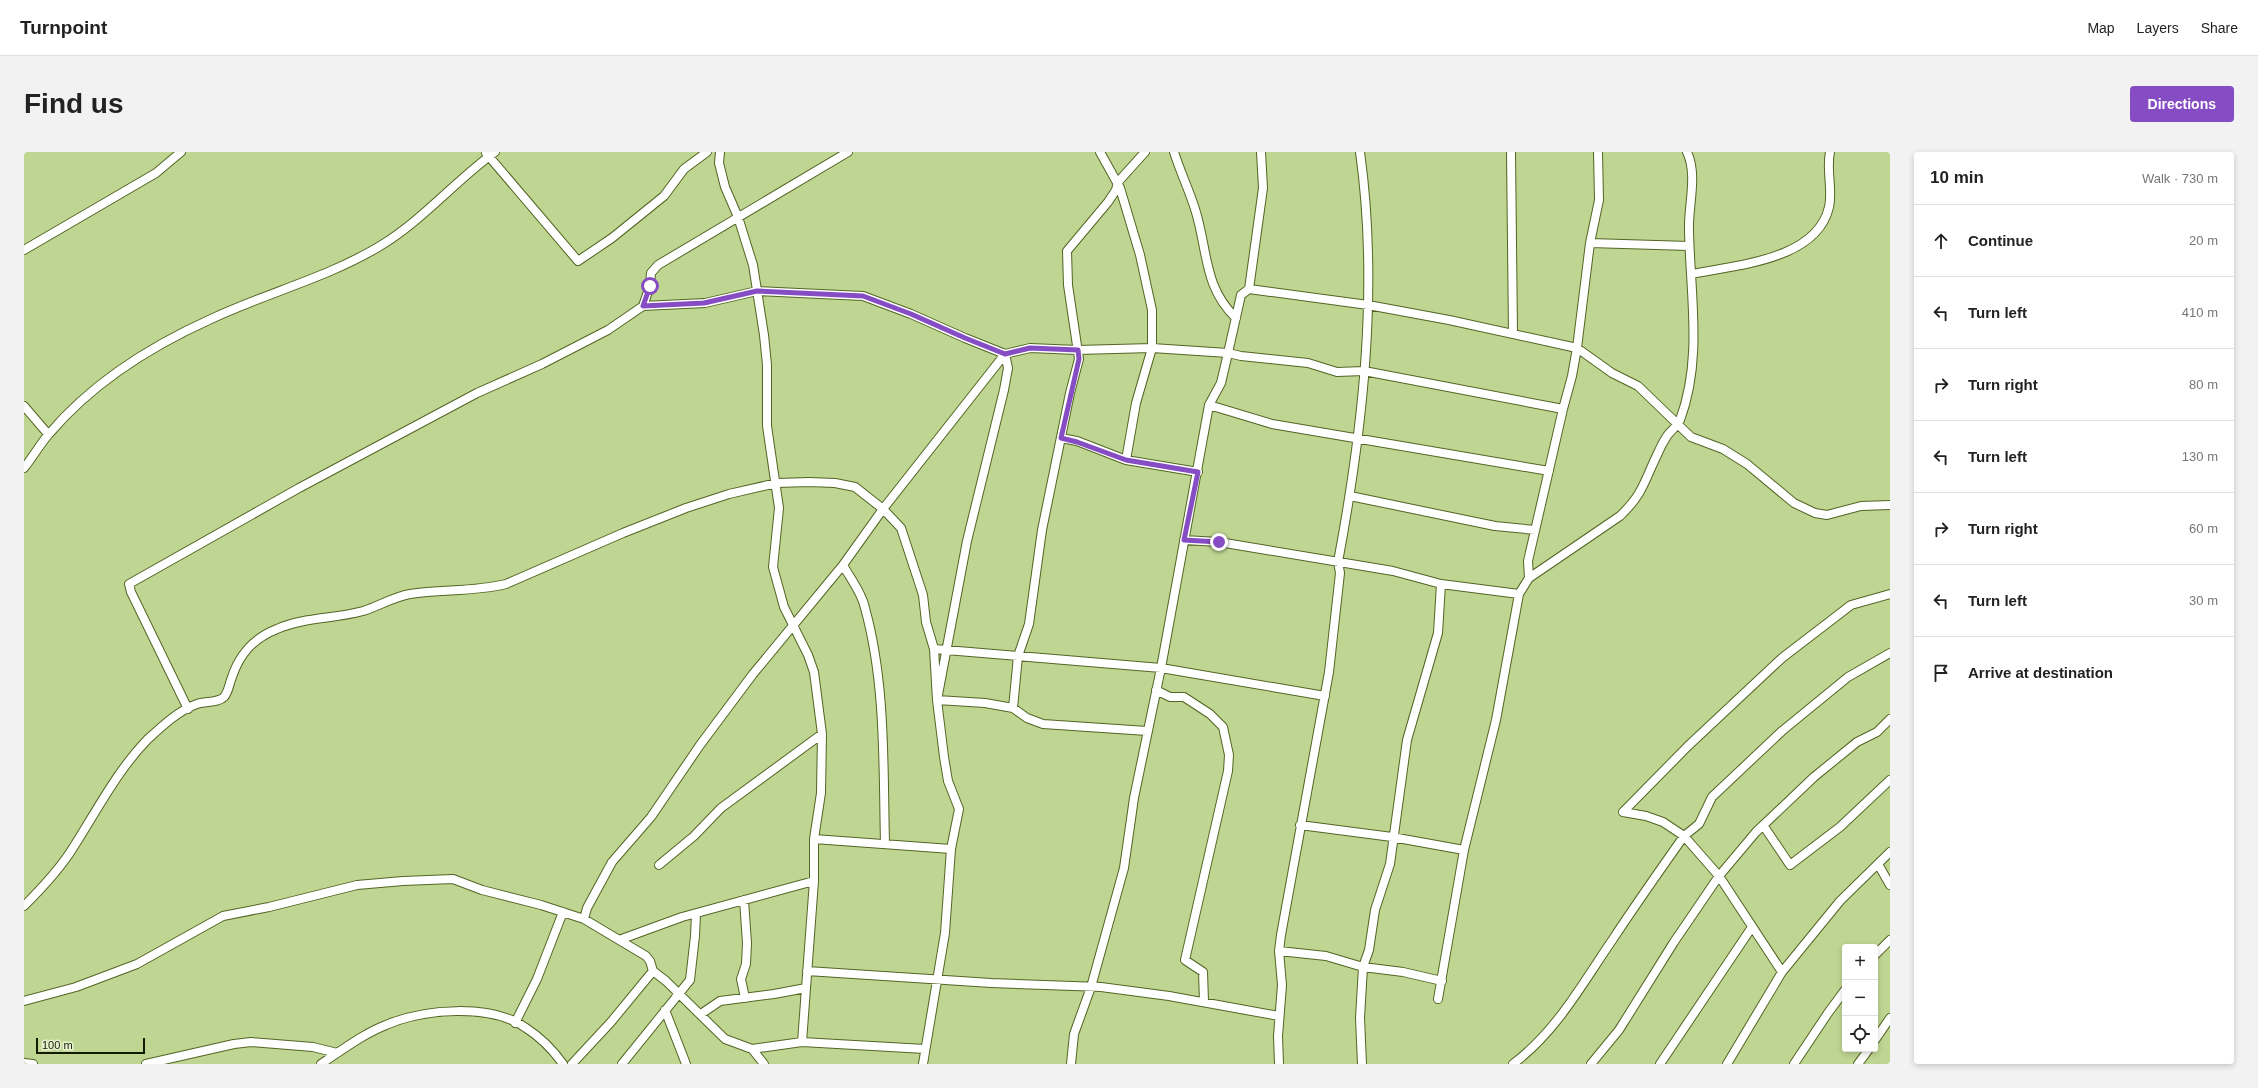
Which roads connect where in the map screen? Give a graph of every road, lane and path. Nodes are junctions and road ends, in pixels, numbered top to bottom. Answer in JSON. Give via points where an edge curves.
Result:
{"nodes":[{"id":1,"x":181,"y":152,"type":"edge"},
{"id":2,"x":707,"y":152,"type":"edge"},
{"id":3,"x":720,"y":152,"type":"edge"},
{"id":4,"x":848,"y":152,"type":"edge"},
{"id":5,"x":1100,"y":152,"type":"edge"},
{"id":6,"x":1145,"y":152,"type":"edge"},
{"id":7,"x":1174,"y":152,"type":"edge"},
{"id":8,"x":1261,"y":152,"type":"edge"},
{"id":9,"x":1360,"y":152,"type":"edge"},
{"id":10,"x":1511,"y":152,"type":"edge"},
{"id":11,"x":1598,"y":152,"type":"edge"},
{"id":12,"x":1687,"y":152,"type":"edge"},
{"id":13,"x":1830,"y":152,"type":"edge"},
{"id":14,"x":489,"y":154,"type":"edge"},
{"id":15,"x":1118,"y":182,"type":"junction"},
{"id":16,"x":738,"y":217,"type":"junction"},
{"id":17,"x":1590,"y":243,"type":"junction"},
{"id":18,"x":1689,"y":246,"type":"junction"},
{"id":19,"x":24,"y":250,"type":"edge"},
{"id":20,"x":1692,"y":274,"type":"junction"},
{"id":21,"x":1249,"y":289,"type":"junction"},
{"id":22,"x":757,"y":291,"type":"junction"},
{"id":23,"x":1368,"y":305,"type":"junction"},
{"id":24,"x":643,"y":306,"type":"junction"},
{"id":25,"x":1236,"y":318,"type":"junction"},
{"id":26,"x":1513,"y":334,"type":"junction"},
{"id":27,"x":1152,"y":348,"type":"junction"},
{"id":28,"x":1577,"y":348,"type":"junction"},
{"id":29,"x":1078,"y":350,"type":"junction"},
{"id":30,"x":1228,"y":353,"type":"junction"},
{"id":31,"x":1005,"y":354,"type":"junction"},
{"id":32,"x":1364,"y":371,"type":"junction"},
{"id":33,"x":1209,"y":405,"type":"junction"},
{"id":34,"x":24,"y":406,"type":"edge"},
{"id":35,"x":1563,"y":409,"type":"junction"},
{"id":36,"x":1677,"y":426,"type":"junction"},
{"id":37,"x":48,"y":434,"type":"junction"},
{"id":38,"x":1061,"y":438,"type":"junction"},
{"id":39,"x":1358,"y":440,"type":"junction"},
{"id":40,"x":1126,"y":460,"type":"junction"},
{"id":41,"x":24,"y":468,"type":"edge"},
{"id":42,"x":1549,"y":471,"type":"junction"},
{"id":43,"x":1198,"y":472,"type":"junction"},
{"id":44,"x":777,"y":483,"type":"junction"},
{"id":45,"x":1350,"y":496,"type":"junction"},
{"id":46,"x":1890,"y":505,"type":"edge"},
{"id":47,"x":883,"y":509,"type":"junction"},
{"id":48,"x":1534,"y":530,"type":"junction"},
{"id":49,"x":1184,"y":540,"type":"junction"},
{"id":50,"x":1338,"y":562,"type":"junction"},
{"id":51,"x":843,"y":565,"type":"junction"},
{"id":52,"x":1529,"y":578,"type":"junction"},
{"id":53,"x":1442,"y":584,"type":"junction"},
{"id":54,"x":1519,"y":594,"type":"junction"},
{"id":55,"x":1890,"y":594,"type":"edge"},
{"id":56,"x":793,"y":626,"type":"junction"},
{"id":57,"x":934,"y":649,"type":"junction"},
{"id":58,"x":946,"y":650,"type":"junction"},
{"id":59,"x":1890,"y":653,"type":"edge"},
{"id":60,"x":1018,"y":656,"type":"junction"},
{"id":61,"x":1161,"y":668,"type":"junction"},
{"id":62,"x":1156,"y":690,"type":"junction"},
{"id":63,"x":1324,"y":696,"type":"junction"},
{"id":64,"x":937,"y":700,"type":"junction"},
{"id":65,"x":1013,"y":708,"type":"junction"},
{"id":66,"x":188,"y":709,"type":"junction"},
{"id":67,"x":1890,"y":719,"type":"edge"},
{"id":68,"x":1147,"y":731,"type":"junction"},
{"id":69,"x":822,"y":734,"type":"junction"},
{"id":70,"x":1890,"y":780,"type":"edge"},
{"id":71,"x":1300,"y":825,"type":"junction"},
{"id":72,"x":1763,"y":825,"type":"junction"},
{"id":73,"x":1684,"y":836,"type":"junction"},
{"id":74,"x":1392,"y":837,"type":"junction"},
{"id":75,"x":814,"y":839,"type":"junction"},
{"id":76,"x":885,"y":843,"type":"junction"},
{"id":77,"x":951,"y":848,"type":"junction"},
{"id":78,"x":1464,"y":850,"type":"junction"},
{"id":79,"x":1890,"y":852,"type":"edge"},
{"id":80,"x":1878,"y":864,"type":"junction"},
{"id":81,"x":659,"y":865,"type":"dead end"},
{"id":82,"x":1719,"y":876,"type":"junction"},
{"id":83,"x":814,"y":882,"type":"junction"},
{"id":84,"x":1890,"y":885,"type":"edge"},
{"id":85,"x":744,"y":900,"type":"junction"},
{"id":86,"x":24,"y":906,"type":"edge"},
{"id":87,"x":564,"y":912,"type":"junction"},
{"id":88,"x":696,"y":914,"type":"junction"},
{"id":89,"x":584,"y":919,"type":"junction"},
{"id":90,"x":1752,"y":928,"type":"junction"},
{"id":91,"x":619,"y":940,"type":"junction"},
{"id":92,"x":1890,"y":940,"type":"edge"},
{"id":93,"x":1279,"y":951,"type":"junction"},
{"id":94,"x":1878,"y":952,"type":"edge"},
{"id":95,"x":1363,"y":967,"type":"junction"},
{"id":96,"x":653,"y":971,"type":"junction"},
{"id":97,"x":807,"y":971,"type":"junction"},
{"id":98,"x":1782,"y":972,"type":"junction"},
{"id":99,"x":938,"y":980,"type":"junction"},
{"id":100,"x":1442,"y":981,"type":"junction"},
{"id":101,"x":1091,"y":987,"type":"junction"},
{"id":102,"x":806,"y":988,"type":"junction"},
{"id":103,"x":1842,"y":994,"type":"edge"},
{"id":104,"x":679,"y":995,"type":"junction"},
{"id":105,"x":745,"y":998,"type":"junction"},
{"id":106,"x":1438,"y":999,"type":"dead end"},
{"id":107,"x":24,"y":1001,"type":"edge"},
{"id":108,"x":1204,"y":1002,"type":"junction"},
{"id":109,"x":665,"y":1010,"type":"junction"},
{"id":110,"x":701,"y":1014,"type":"junction"},
{"id":111,"x":1279,"y":1016,"type":"junction"},
{"id":112,"x":1890,"y":1018,"type":"edge"},
{"id":113,"x":515,"y":1023,"type":"junction"},
{"id":114,"x":1878,"y":1036,"type":"edge"},
{"id":115,"x":802,"y":1042,"type":"junction"},
{"id":116,"x":752,"y":1049,"type":"junction"},
{"id":117,"x":925,"y":1049,"type":"junction"},
{"id":118,"x":1867,"y":1052,"type":"edge"},
{"id":119,"x":337,"y":1054,"type":"junction"},
{"id":120,"x":24,"y":1063,"type":"edge"},
{"id":121,"x":624,"y":1063,"type":"edge"},
{"id":122,"x":33,"y":1064,"type":"edge"},
{"id":123,"x":146,"y":1064,"type":"edge"},
{"id":124,"x":321,"y":1064,"type":"edge"},
{"id":125,"x":563,"y":1064,"type":"edge"},
{"id":126,"x":572,"y":1064,"type":"edge"},
{"id":127,"x":686,"y":1064,"type":"edge"},
{"id":128,"x":764,"y":1064,"type":"edge"},
{"id":129,"x":923,"y":1064,"type":"edge"},
{"id":130,"x":1071,"y":1064,"type":"edge"},
{"id":131,"x":1279,"y":1064,"type":"edge"},
{"id":132,"x":1362,"y":1064,"type":"edge"},
{"id":133,"x":1513,"y":1064,"type":"edge"},
{"id":134,"x":1591,"y":1064,"type":"edge"},
{"id":135,"x":1660,"y":1064,"type":"edge"},
{"id":136,"x":1728,"y":1064,"type":"edge"},
{"id":137,"x":1794,"y":1064,"type":"edge"},
{"id":138,"x":1858,"y":1064,"type":"edge"}],
"edges":[{"from":1,"to":19,"type":"street","via":[[156,173]]},
{"from":2,"to":14,"type":"street","via":[[684,169],[664,196],[612,238],[578,261]]},
{"from":3,"to":16,"type":"street","via":[[725,187]]},
{"from":4,"to":16,"type":"street"},
{"from":5,"to":15,"type":"street"},
{"from":6,"to":15,"type":"street"},
{"from":7,"to":25,"type":"street","via":[[1196,209],[1212,282],[1219,299]]},
{"from":8,"to":21,"type":"street","via":[[1263,188]]},
{"from":9,"to":23,"type":"street","via":[[1366,207]]},
{"from":10,"to":26,"type":"street"},
{"from":11,"to":17,"type":"street","via":[[1599,200]]},
{"from":12,"to":18,"type":"street","via":[[1692,176]]},
{"from":13,"to":20,"type":"street","via":[[1829,206],[1823,224],[1806,243],[1770,258]]},
{"from":14,"to":37,"type":"street","via":[[430,209],[380,246],[320,276],[212,318],[153,348],[81,401]]},
{"from":15,"to":27,"type":"street","via":[[1140,255],[1152,310]]},
{"from":15,"to":29,"type":"street","via":[[1108,202],[1067,251],[1068,285]]},
{"from":16,"to":22,"type":"street","via":[[753,265]]},
{"from":16,"to":24,"type":"street","via":[[658,265],[651,273],[650,286]]},
{"from":17,"to":18,"type":"street"},
{"from":17,"to":28,"type":"street"},
{"from":18,"to":20,"type":"street"},
{"from":20,"to":36,"type":"street","via":[[1694,340],[1689,380]]},
{"from":21,"to":23,"type":"street"},
{"from":21,"to":25,"type":"street","via":[[1241,295]]},
{"from":22,"to":24,"type":"street","via":[[704,303]]},
{"from":22,"to":31,"type":"street","via":[[863,296]]},
{"from":22,"to":44,"type":"street","via":[[767,365],[767,426]]},
{"from":23,"to":26,"type":"street"},
{"from":23,"to":32,"type":"street"},
{"from":24,"to":66,"type":"street","via":[[608,330],[542,364],[477,393],[292,492],[129,584]]},
{"from":25,"to":30,"type":"street"},
{"from":26,"to":28,"type":"street"},
{"from":27,"to":29,"type":"street"},
{"from":27,"to":30,"type":"street"},
{"from":27,"to":40,"type":"street","via":[[1136,403]]},
{"from":28,"to":35,"type":"street"},
{"from":28,"to":36,"type":"street","via":[[1612,373],[1638,386]]},
{"from":29,"to":31,"type":"street","via":[[1030,348]]},
{"from":29,"to":38,"type":"street","via":[[1079,359]]},
{"from":30,"to":32,"type":"street","via":[[1308,363],[1337,372]]},
{"from":30,"to":33,"type":"street","via":[[1221,383]]},
{"from":31,"to":47,"type":"street"},
{"from":31,"to":58,"type":"street","via":[[1008,368],[1004,390],[967,541]]},
{"from":32,"to":35,"type":"street"},
{"from":32,"to":39,"type":"street"},
{"from":33,"to":39,"type":"street","via":[[1272,424]]},
{"from":33,"to":43,"type":"street"},
{"from":34,"to":37,"type":"street"},
{"from":35,"to":42,"type":"street"},
{"from":36,"to":46,"type":"street","via":[[1691,437],[1723,449],[1747,464],[1788,498],[1815,513],[1827,515],[1861,506]]},
{"from":36,"to":52,"type":"street","via":[[1663,443],[1645,485],[1632,505],[1620,516]]},
{"from":37,"to":41,"type":"street"},
{"from":38,"to":40,"type":"street"},
{"from":38,"to":60,"type":"street","via":[[1042,530],[1029,624]]},
{"from":39,"to":42,"type":"street","via":[[1451,453]]},
{"from":39,"to":45,"type":"street"},
{"from":40,"to":43,"type":"street"},
{"from":42,"to":48,"type":"street"},
{"from":43,"to":49,"type":"street"},
{"from":44,"to":47,"type":"street","via":[[809,482],[855,487]]},
{"from":44,"to":56,"type":"street","via":[[779,508],[773,567],[778,593]]},
{"from":44,"to":66,"type":"street","via":[[728,494],[686,508],[506,584],[486,589],[409,594],[363,610],[305,620],[277,629],[254,641],[243,652],[223,699],[197,704]]},
{"from":45,"to":48,"type":"street","via":[[1495,526]]},
{"from":45,"to":50,"type":"street"},
{"from":47,"to":51,"type":"street"},
{"from":47,"to":57,"type":"street","via":[[901,528],[923,595],[926,622]]},
{"from":48,"to":52,"type":"street","via":[[1528,561]]},
{"from":49,"to":50,"type":"street","via":[[1219,542]]},
{"from":49,"to":61,"type":"street"},
{"from":50,"to":53,"type":"street","via":[[1393,571]]},
{"from":50,"to":63,"type":"street","via":[[1340,573]]},
{"from":51,"to":56,"type":"street"},
{"from":51,"to":76,"type":"street","via":[[865,606],[875,657],[882,718]]},
{"from":52,"to":54,"type":"street"},
{"from":53,"to":54,"type":"street"},
{"from":53,"to":74,"type":"street","via":[[1438,633],[1407,740]]},
{"from":54,"to":78,"type":"street","via":[[1496,720]]},
{"from":55,"to":73,"type":"street","via":[[1851,605],[1782,658],[1688,746],[1623,812],[1663,822]]},
{"from":56,"to":69,"type":"street","via":[[814,672]]},
{"from":56,"to":89,"type":"street","via":[[700,745],[651,817],[612,862],[587,908]]},
{"from":57,"to":58,"type":"street"},
{"from":57,"to":64,"type":"street"},
{"from":58,"to":60,"type":"street"},
{"from":58,"to":64,"type":"street"},
{"from":59,"to":73,"type":"street","via":[[1848,677],[1782,731],[1712,796],[1699,824]]},
{"from":60,"to":61,"type":"street"},
{"from":60,"to":65,"type":"street"},
{"from":61,"to":62,"type":"street"},
{"from":61,"to":63,"type":"street"},
{"from":62,"to":68,"type":"street"},
{"from":62,"to":108,"type":"street","via":[[1170,697],[1184,697],[1210,714],[1224,727],[1229,755],[1185,960],[1202,972]]},
{"from":63,"to":71,"type":"street"},
{"from":64,"to":65,"type":"street","via":[[985,703]]},
{"from":64,"to":77,"type":"street","via":[[948,781],[959,809]]},
{"from":65,"to":68,"type":"street","via":[[1027,718],[1043,724]]},
{"from":66,"to":86,"type":"street","via":[[163,725],[134,756],[70,852],[50,879]]},
{"from":67,"to":72,"type":"street","via":[[1877,732],[1857,742],[1814,777]]},
{"from":68,"to":101,"type":"street","via":[[1124,868]]},
{"from":69,"to":75,"type":"street","via":[[821,793]]},
{"from":69,"to":81,"type":"street","via":[[721,808],[697,833]]},
{"from":70,"to":72,"type":"street","via":[[1840,827],[1790,865]]},
{"from":71,"to":74,"type":"street"},
{"from":71,"to":93,"type":"street"},
{"from":72,"to":82,"type":"street"},
{"from":73,"to":82,"type":"street"},
{"from":73,"to":133,"type":"street","via":[[1568,1009],[1534,1048]]},
{"from":74,"to":78,"type":"street"},
{"from":74,"to":95,"type":"street","via":[[1390,864],[1375,910],[1369,950]]},
{"from":75,"to":76,"type":"street"},
{"from":75,"to":83,"type":"street"},
{"from":76,"to":77,"type":"street"},
{"from":77,"to":99,"type":"street","via":[[945,933]]},
{"from":78,"to":100,"type":"street"},
{"from":79,"to":80,"type":"street"},
{"from":80,"to":84,"type":"street"},
{"from":80,"to":98,"type":"street","via":[[1840,901]]},
{"from":82,"to":90,"type":"street"},
{"from":82,"to":134,"type":"street","via":[[1619,1030]]},
{"from":83,"to":85,"type":"street"},
{"from":83,"to":97,"type":"street"},
{"from":85,"to":88,"type":"street"},
{"from":85,"to":105,"type":"street","via":[[747,943],[746,964],[741,979]]},
{"from":87,"to":89,"type":"street"},
{"from":87,"to":107,"type":"street","via":[[482,890],[453,879],[357,885],[223,916],[137,964],[76,987]]},
{"from":87,"to":113,"type":"street","via":[[537,979]]},
{"from":88,"to":91,"type":"street"},
{"from":88,"to":104,"type":"street","via":[[690,980]]},
{"from":89,"to":91,"type":"street"},
{"from":90,"to":98,"type":"street"},
{"from":90,"to":135,"type":"street"},
{"from":91,"to":96,"type":"street","via":[[646,956]]},
{"from":92,"to":94,"type":"street"},
{"from":93,"to":95,"type":"street","via":[[1326,956]]},
{"from":93,"to":111,"type":"street","via":[[1282,985]]},
{"from":95,"to":100,"type":"street","via":[[1403,972]]},
{"from":95,"to":132,"type":"street","via":[[1360,1018]]},
{"from":96,"to":104,"type":"street"},
{"from":96,"to":126,"type":"street"},
{"from":97,"to":99,"type":"street"},
{"from":97,"to":102,"type":"street"},
{"from":98,"to":136,"type":"street"},
{"from":99,"to":101,"type":"street"},
{"from":99,"to":117,"type":"street"},
{"from":100,"to":106,"type":"street"},
{"from":101,"to":108,"type":"street"},
{"from":101,"to":130,"type":"street","via":[[1074,1034]]},
{"from":102,"to":105,"type":"street"},
{"from":102,"to":115,"type":"street"},
{"from":103,"to":137,"type":"street"},
{"from":104,"to":109,"type":"street"},
{"from":104,"to":110,"type":"street"},
{"from":105,"to":110,"type":"street","via":[[720,1001]]},
{"from":108,"to":111,"type":"street"},
{"from":109,"to":121,"type":"street"},
{"from":109,"to":127,"type":"street"},
{"from":110,"to":116,"type":"street","via":[[725,1039]]},
{"from":111,"to":131,"type":"street"},
{"from":112,"to":114,"type":"street"},
{"from":113,"to":119,"type":"street","via":[[468,1011],[426,1014],[386,1025]]},
{"from":113,"to":125,"type":"street","via":[[525,1027]]},
{"from":115,"to":116,"type":"street"},
{"from":115,"to":117,"type":"street"},
{"from":116,"to":128,"type":"street"},
{"from":117,"to":129,"type":"street"},
{"from":118,"to":138,"type":"street"},
{"from":119,"to":123,"type":"street","via":[[313,1047],[251,1042]]},
{"from":119,"to":124,"type":"street"},
{"from":120,"to":122,"type":"street"}]}
